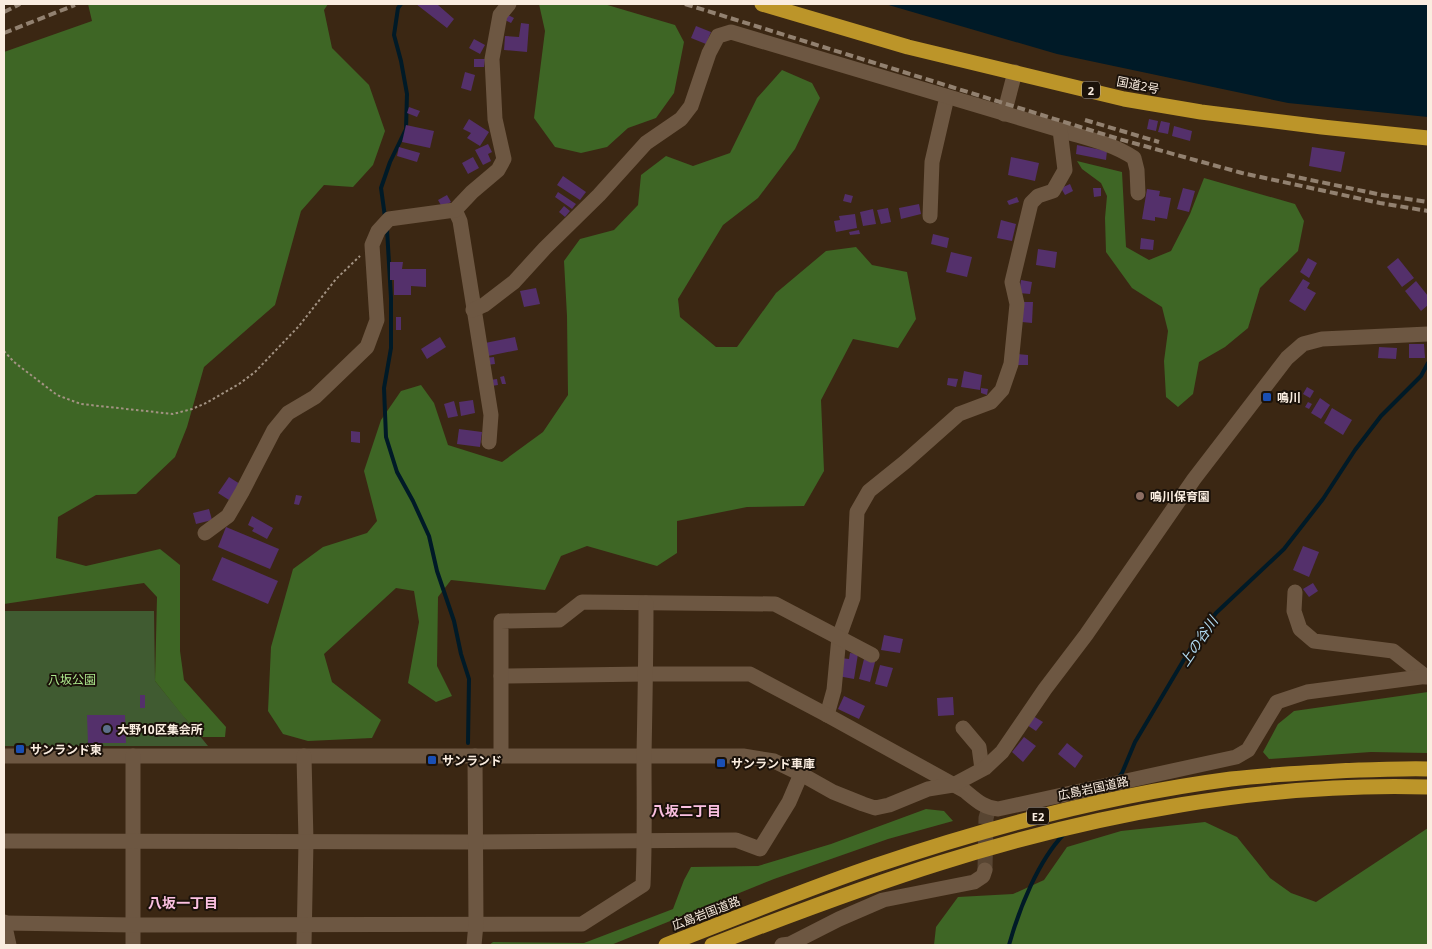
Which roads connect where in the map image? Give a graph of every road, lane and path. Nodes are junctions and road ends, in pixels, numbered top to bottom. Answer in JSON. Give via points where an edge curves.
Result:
{"nodes":[{"id":1,"x":509,"y":4,"type":"edge"},
{"id":2,"x":762,"y":4,"type":"edge"},
{"id":3,"x":1015,"y":72,"type":"junction"},
{"id":4,"x":947,"y":97,"type":"junction"},
{"id":5,"x":1004,"y":114,"type":"junction"},
{"id":6,"x":1060,"y":130,"type":"junction"},
{"id":7,"x":1428,"y":138,"type":"edge"},
{"id":8,"x":1138,"y":193,"type":"dead end"},
{"id":9,"x":455,"y":210,"type":"junction"},
{"id":10,"x":930,"y":216,"type":"dead end"},
{"id":11,"x":372,"y":245,"type":"junction"},
{"id":12,"x":473,"y":310,"type":"junction"},
{"id":13,"x":1428,"y":334,"type":"edge"},
{"id":14,"x":4,"y":351,"type":"edge"},
{"id":15,"x":489,"y":442,"type":"dead end"},
{"id":16,"x":205,"y":533,"type":"dead end"},
{"id":17,"x":1295,"y":592,"type":"dead end"},
{"id":18,"x":646,"y":603,"type":"junction"},
{"id":19,"x":839,"y":637,"type":"junction"},
{"id":20,"x":872,"y":655,"type":"dead end"},
{"id":21,"x":646,"y":674,"type":"junction"},
{"id":22,"x":501,"y":676,"type":"junction"},
{"id":23,"x":1427,"y":677,"type":"edge"},
{"id":24,"x":827,"y":715,"type":"junction"},
{"id":25,"x":963,"y":728,"type":"dead end"},
{"id":26,"x":4,"y":756,"type":"edge"},
{"id":27,"x":132,"y":756,"type":"junction"},
{"id":28,"x":304,"y":756,"type":"junction"},
{"id":29,"x":475,"y":756,"type":"junction"},
{"id":30,"x":500,"y":756,"type":"junction"},
{"id":31,"x":644,"y":756,"type":"junction"},
{"id":32,"x":982,"y":769,"type":"junction"},
{"id":33,"x":1428,"y":769,"type":"edge"},
{"id":34,"x":802,"y":774,"type":"junction"},
{"id":35,"x":953,"y":785,"type":"junction"},
{"id":36,"x":1428,"y":787,"type":"edge"},
{"id":37,"x":4,"y":841,"type":"edge"},
{"id":38,"x":132,"y":841,"type":"junction"},
{"id":39,"x":306,"y":841,"type":"junction"},
{"id":40,"x":645,"y":841,"type":"junction"},
{"id":41,"x":475,"y":842,"type":"junction"},
{"id":42,"x":986,"y":870,"type":"dead end"},
{"id":43,"x":4,"y":922,"type":"edge"},
{"id":44,"x":304,"y":924,"type":"junction"},
{"id":45,"x":476,"y":924,"type":"junction"},
{"id":46,"x":134,"y":925,"type":"junction"},
{"id":47,"x":9,"y":945,"type":"edge"},
{"id":48,"x":133,"y":945,"type":"edge"},
{"id":49,"x":304,"y":945,"type":"edge"},
{"id":50,"x":474,"y":945,"type":"edge"},
{"id":51,"x":666,"y":945,"type":"edge"},
{"id":52,"x":712,"y":945,"type":"edge"},
{"id":53,"x":782,"y":945,"type":"edge"}],
"edges":[{"from":1,"to":9,"type":"street","via":[[500,15],[492,59],[495,119],[504,159],[498,170]]},
{"from":2,"to":3,"type":"highway","name":"国道2号","number":"2","via":[[908,47]]},
{"from":3,"to":5,"type":"street"},
{"from":3,"to":7,"type":"highway","name":"国道2号","number":"2","via":[[1124,99],[1201,112]]},
{"from":4,"to":5,"type":"street"},
{"from":4,"to":10,"type":"street","via":[[932,162]]},
{"from":4,"to":12,"type":"street","via":[[731,32],[718,36],[691,106],[681,120],[646,143],[514,282]]},
{"from":5,"to":6,"type":"street"},
{"from":6,"to":8,"type":"street","via":[[1098,141],[1134,158]]},
{"from":6,"to":19,"type":"street","via":[[1065,170],[1053,190],[1031,203],[1012,282],[1017,304],[1011,364],[1002,390],[991,402],[959,414],[869,491],[857,512],[853,598]]},
{"from":9,"to":11,"type":"street","via":[[389,219],[378,231]]},
{"from":9,"to":12,"type":"street","via":[[460,221]]},
{"from":11,"to":14,"type":"path","via":[[336,278],[299,326],[255,372],[192,409],[173,414],[81,404],[57,395]]},
{"from":11,"to":16,"type":"street","via":[[377,320],[367,347],[315,397],[288,413],[274,430],[228,516]]},
{"from":12,"to":15,"type":"street","via":[[491,416]]},
{"from":13,"to":32,"type":"street","via":[[1322,339],[1303,344],[1287,358],[1194,479],[1002,752]]},
{"from":17,"to":23,"type":"street","via":[[1294,611],[1300,629],[1314,641],[1393,651]]},
{"from":18,"to":19,"type":"street","via":[[775,604]]},
{"from":18,"to":21,"type":"street"},
{"from":18,"to":22,"type":"street","via":[[582,602],[560,620],[501,621]]},
{"from":19,"to":20,"type":"street"},
{"from":19,"to":24,"type":"street","via":[[834,690]]},
{"from":21,"to":22,"type":"street"},
{"from":21,"to":24,"type":"street","via":[[750,674]]},
{"from":21,"to":31,"type":"street"},
{"from":22,"to":30,"type":"street"},
{"from":23,"to":35,"type":"street","via":[[1307,692],[1277,702],[1248,750],[1236,758],[998,809],[979,803]]},
{"from":24,"to":35,"type":"street"},
{"from":25,"to":32,"type":"street","via":[[979,747]]},
{"from":26,"to":27,"type":"street"},
{"from":27,"to":28,"type":"street"},
{"from":27,"to":38,"type":"street"},
{"from":28,"to":29,"type":"street"},
{"from":28,"to":39,"type":"street"},
{"from":29,"to":30,"type":"street"},
{"from":29,"to":41,"type":"street"},
{"from":30,"to":31,"type":"street"},
{"from":31,"to":34,"type":"street","via":[[743,756],[774,761]]},
{"from":31,"to":40,"type":"street"},
{"from":32,"to":35,"type":"street"},
{"from":33,"to":51,"type":"highway","name":"広島岩国道路","number":"E2","via":[[1231,779],[1093,803],[990,829],[877,865]]},
{"from":34,"to":35,"type":"street","via":[[833,792],[875,808],[928,789]]},
{"from":34,"to":40,"type":"street","via":[[760,849],[736,840]]},
{"from":36,"to":52,"type":"highway","number":"E2","via":[[1321,789],[1234,797],[1094,822],[940,862]]},
{"from":37,"to":38,"type":"street"},
{"from":38,"to":39,"type":"street"},
{"from":38,"to":46,"type":"street"},
{"from":39,"to":41,"type":"street"},
{"from":39,"to":44,"type":"street"},
{"from":40,"to":41,"type":"street"},
{"from":40,"to":45,"type":"street","via":[[643,885],[582,924]]},
{"from":41,"to":45,"type":"street"},
{"from":42,"to":53,"type":"street","via":[[974,882],[883,900]]},
{"from":43,"to":46,"type":"street"},
{"from":43,"to":47,"type":"street"},
{"from":44,"to":45,"type":"street"},
{"from":44,"to":46,"type":"street"},
{"from":44,"to":49,"type":"street"},
{"from":45,"to":50,"type":"street"},
{"from":46,"to":48,"type":"street"}]}
